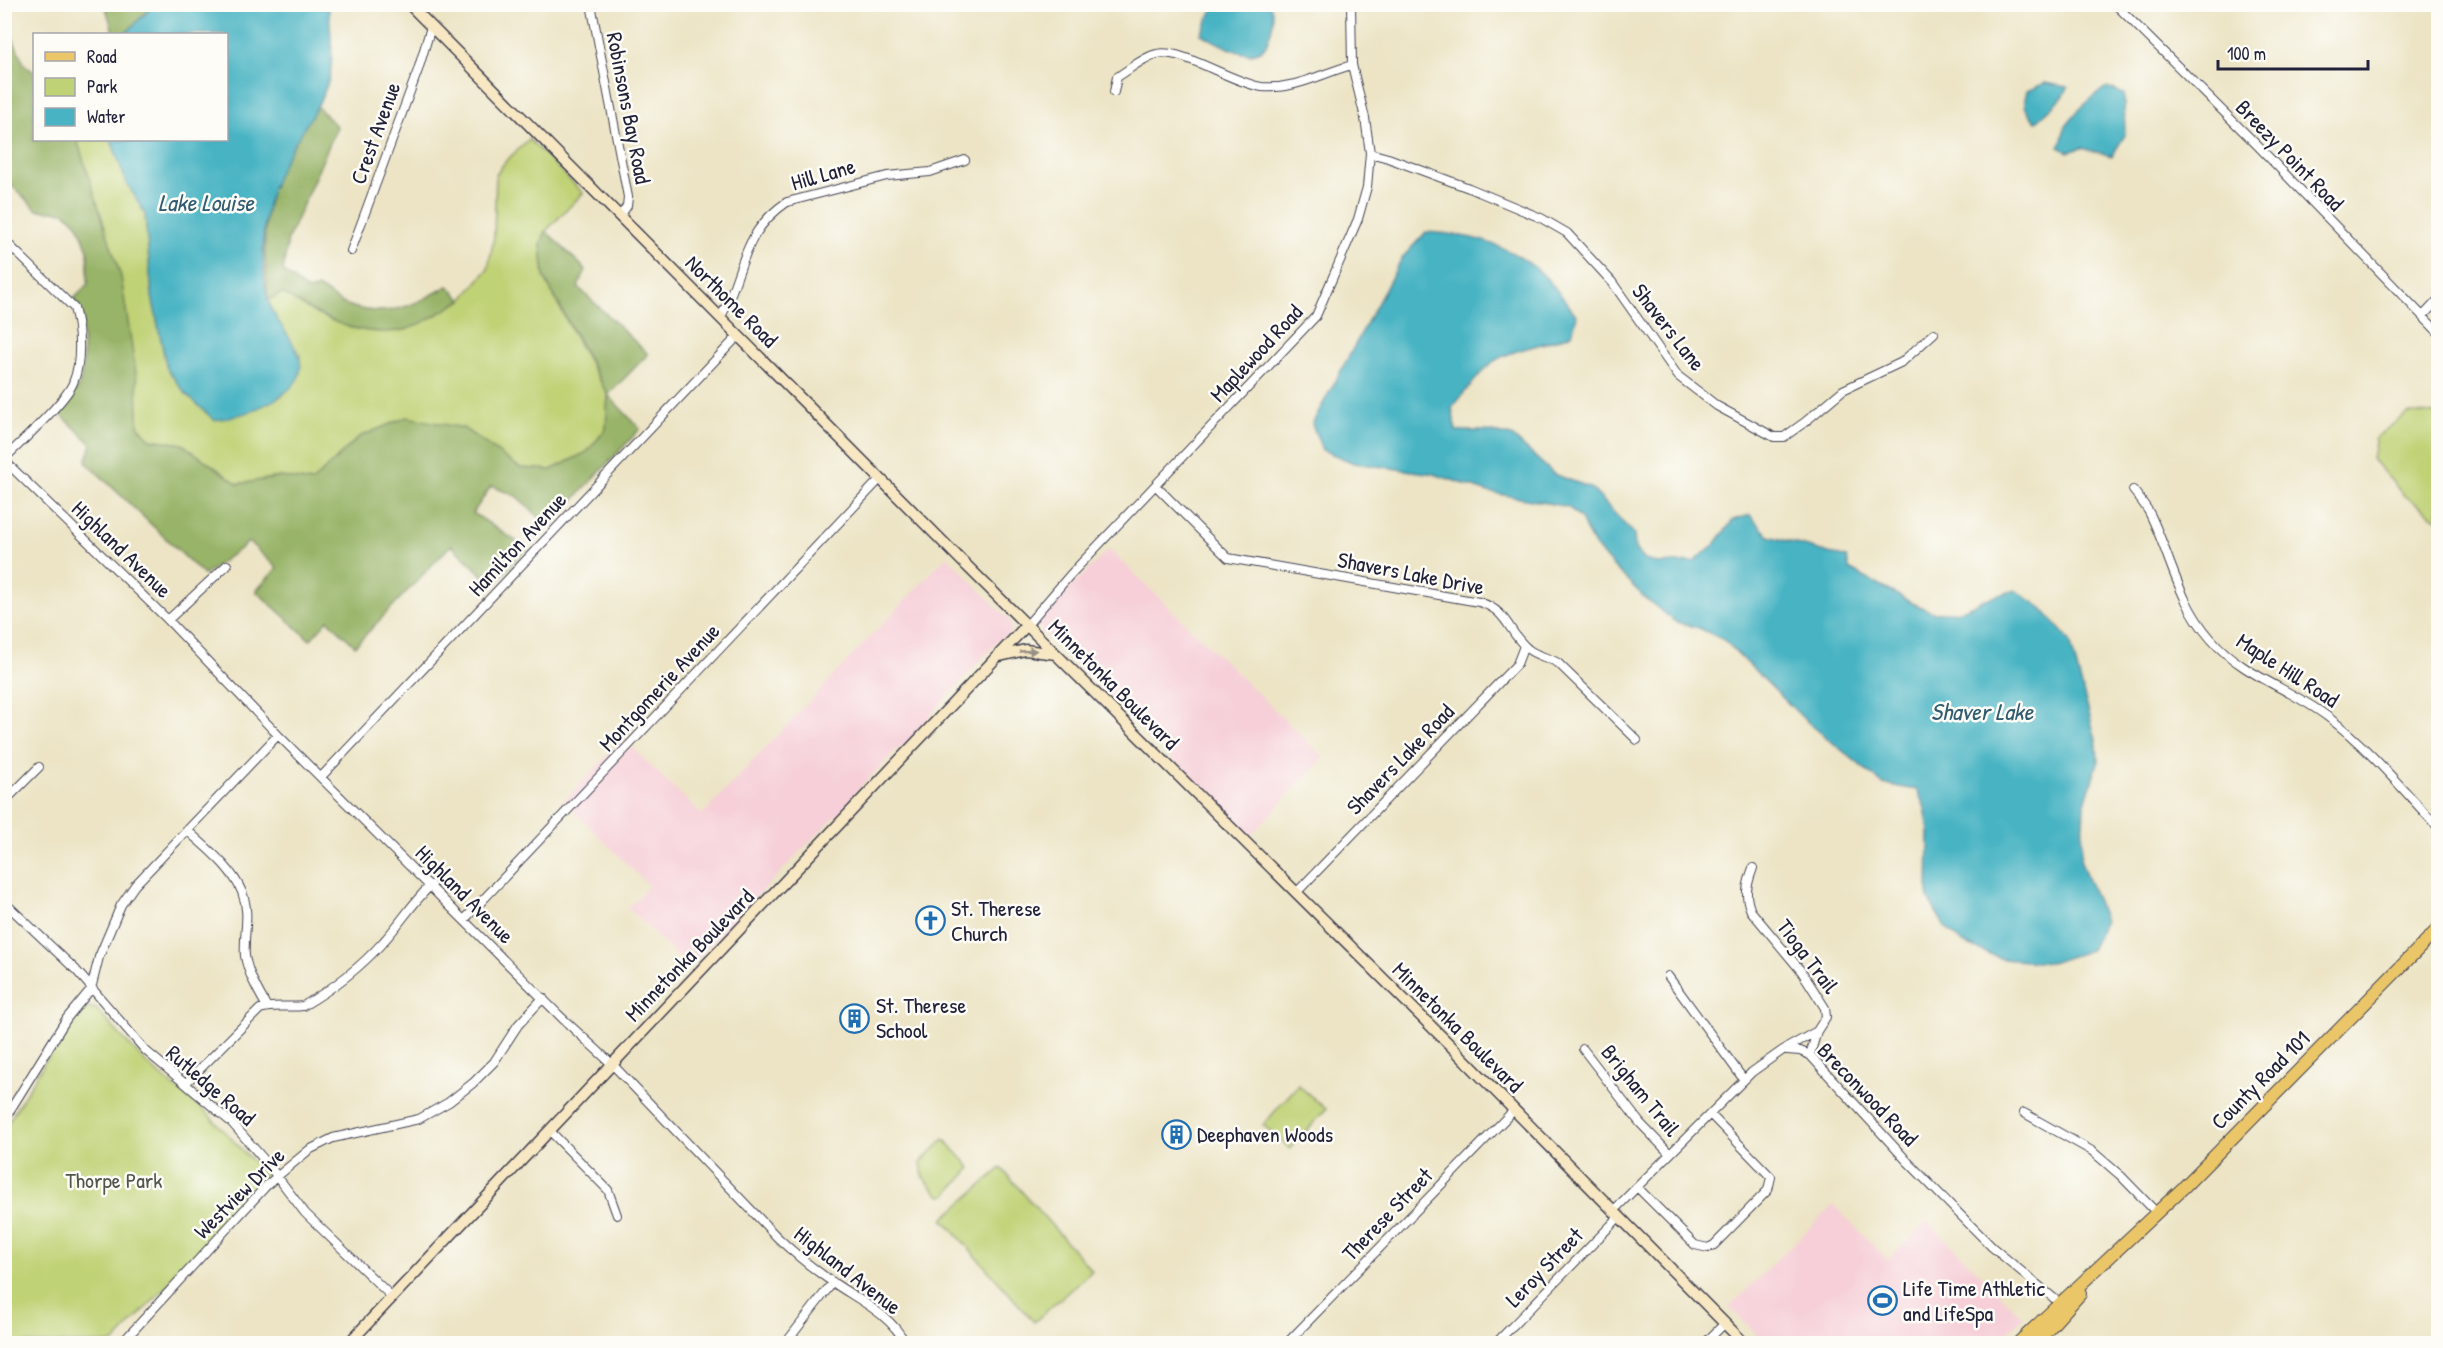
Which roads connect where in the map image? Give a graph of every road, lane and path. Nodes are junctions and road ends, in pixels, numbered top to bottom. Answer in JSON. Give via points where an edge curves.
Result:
{"nodes":[{"id":1,"x":409,"y":4,"type":"edge"},
{"id":2,"x":591,"y":4,"type":"edge"},
{"id":3,"x":1352,"y":4,"type":"edge"},
{"id":4,"x":2115,"y":4,"type":"edge"},
{"id":5,"x":431,"y":27,"type":"junction"},
{"id":6,"x":1352,"y":65,"type":"junction"},
{"id":7,"x":1114,"y":92,"type":"dead end"},
{"id":8,"x":1370,"y":153,"type":"junction"},
{"id":9,"x":965,"y":160,"type":"dead end"},
{"id":10,"x":620,"y":216,"type":"junction"},
{"id":11,"x":4,"y":240,"type":"edge"},
{"id":12,"x":351,"y":251,"type":"dead end"},
{"id":13,"x":2439,"y":300,"type":"edge"},
{"id":14,"x":2423,"y":316,"type":"junction"},
{"id":15,"x":721,"y":317,"type":"junction"},
{"id":16,"x":2439,"y":332,"type":"edge"},
{"id":17,"x":1934,"y":333,"type":"dead end"},
{"id":18,"x":738,"y":336,"type":"junction"},
{"id":19,"x":6,"y":464,"type":"edge"},
{"id":20,"x":880,"y":479,"type":"junction"},
{"id":21,"x":1156,"y":486,"type":"junction"},
{"id":22,"x":2133,"y":490,"type":"dead end"},
{"id":23,"x":227,"y":565,"type":"dead end"},
{"id":24,"x":168,"y":620,"type":"junction"},
{"id":25,"x":1027,"y":625,"type":"junction"},
{"id":26,"x":1524,"y":646,"type":"junction"},
{"id":27,"x":1056,"y":654,"type":"junction"},
{"id":28,"x":999,"y":656,"type":"junction"},
{"id":29,"x":278,"y":735,"type":"junction"},
{"id":30,"x":1637,"y":740,"type":"dead end"},
{"id":31,"x":39,"y":767,"type":"dead end"},
{"id":32,"x":321,"y":777,"type":"junction"},
{"id":33,"x":4,"y":802,"type":"edge"},
{"id":34,"x":2439,"y":827,"type":"edge"},
{"id":35,"x":187,"y":830,"type":"junction"},
{"id":36,"x":1753,"y":868,"type":"dead end"},
{"id":37,"x":431,"y":885,"type":"junction"},
{"id":38,"x":1296,"y":893,"type":"junction"},
{"id":39,"x":4,"y":902,"type":"edge"},
{"id":40,"x":464,"y":920,"type":"junction"},
{"id":41,"x":2439,"y":929,"type":"edge"},
{"id":42,"x":1668,"y":976,"type":"dead end"},
{"id":43,"x":91,"y":989,"type":"junction"},
{"id":44,"x":543,"y":998,"type":"junction"},
{"id":45,"x":267,"y":1007,"type":"junction"},
{"id":46,"x":1817,"y":1031,"type":"junction"},
{"id":47,"x":1583,"y":1048,"type":"dead end"},
{"id":48,"x":1783,"y":1050,"type":"junction"},
{"id":49,"x":1810,"y":1055,"type":"junction"},
{"id":50,"x":612,"y":1064,"type":"junction"},
{"id":51,"x":1744,"y":1080,"type":"junction"},
{"id":52,"x":186,"y":1083,"type":"junction"},
{"id":53,"x":4,"y":1102,"type":"edge"},
{"id":54,"x":14,"y":1106,"type":"junction"},
{"id":55,"x":1514,"y":1110,"type":"junction"},
{"id":56,"x":2024,"y":1113,"type":"dead end"},
{"id":57,"x":1710,"y":1114,"type":"junction"},
{"id":58,"x":4,"y":1120,"type":"edge"},
{"id":59,"x":550,"y":1131,"type":"junction"},
{"id":60,"x":1670,"y":1154,"type":"junction"},
{"id":61,"x":277,"y":1176,"type":"junction"},
{"id":62,"x":1637,"y":1187,"type":"junction"},
{"id":63,"x":2156,"y":1212,"type":"junction"},
{"id":64,"x":1616,"y":1214,"type":"junction"},
{"id":65,"x":617,"y":1215,"type":"dead end"},
{"id":66,"x":833,"y":1282,"type":"junction"},
{"id":67,"x":392,"y":1297,"type":"junction"},
{"id":68,"x":2064,"y":1306,"type":"junction"},
{"id":69,"x":1725,"y":1323,"type":"junction"},
{"id":70,"x":350,"y":1343,"type":"edge"},
{"id":71,"x":121,"y":1344,"type":"edge"},
{"id":72,"x":785,"y":1344,"type":"edge"},
{"id":73,"x":906,"y":1344,"type":"edge"},
{"id":74,"x":1286,"y":1344,"type":"edge"},
{"id":75,"x":1495,"y":1344,"type":"edge"},
{"id":76,"x":1704,"y":1344,"type":"edge"},
{"id":77,"x":1744,"y":1344,"type":"edge"},
{"id":78,"x":2017,"y":1344,"type":"edge"},
{"id":79,"x":2035,"y":1344,"type":"edge"}],
"edges":[{"from":1,"to":5,"type":"street","name":"Northome Road"},
{"from":2,"to":10,"type":"street","name":"Robinsons Bay Road","via":[[628,197]]},
{"from":3,"to":6,"type":"street","name":"Maplewood Road"},
{"from":4,"to":14,"type":"street","name":"Breezy Point Road"},
{"from":5,"to":10,"type":"street","name":"Northome Road"},
{"from":5,"to":12,"type":"street","name":"Crest Avenue"},
{"from":6,"to":7,"type":"street","via":[[1303,83],[1264,87],[1246,84],[1176,55],[1159,53],[1117,77]]},
{"from":6,"to":8,"type":"street","name":"Maplewood Road"},
{"from":8,"to":17,"type":"street","name":"Shavers Lane","via":[[1479,192],[1567,233],[1612,282],[1678,376],[1717,406],[1774,437],[1798,427],[1843,390],[1902,362]]},
{"from":8,"to":21,"type":"street","name":"Maplewood Road","via":[[1367,188],[1358,219],[1316,316]]},
{"from":9,"to":15,"type":"street","name":"Hill Lane","via":[[930,172],[887,176],[787,202],[760,226],[748,244]]},
{"from":10,"to":15,"type":"street","name":"Northome Road"},
{"from":11,"to":19,"type":"street","via":[[74,308],[78,354],[73,383],[65,396]]},
{"from":13,"to":14,"type":"street"},
{"from":14,"to":16,"type":"street","name":"Breezy Point Road"},
{"from":15,"to":18,"type":"street","name":"Northome Road"},
{"from":18,"to":20,"type":"street","name":"Northome Road"},
{"from":18,"to":32,"type":"street","name":"Hamilton Avenue"},
{"from":19,"to":24,"type":"street","name":"Highland Avenue"},
{"from":20,"to":25,"type":"street","name":"Northome Road"},
{"from":20,"to":40,"type":"street","name":"Montgomerie Avenue"},
{"from":21,"to":25,"type":"street","name":"Maplewood Road"},
{"from":21,"to":26,"type":"street","name":"Shavers Lake Drive","via":[[1228,558],[1487,605],[1503,615]]},
{"from":22,"to":34,"type":"street","name":"Maple Hill Road","via":[[2150,514],[2183,597],[2212,641],[2350,735]]},
{"from":23,"to":24,"type":"street"},
{"from":24,"to":29,"type":"street","name":"Highland Avenue"},
{"from":25,"to":27,"type":"street","name":"Minnetonka Boulevard"},
{"from":25,"to":28,"type":"street","name":"Minnetonka Boulevard"},
{"from":26,"to":30,"type":"street","via":[[1558,663]]},
{"from":26,"to":38,"type":"street","name":"Shavers Lake Road","via":[[1517,664]]},
{"from":28,"to":27,"type":"street","one_way":true,"via":[[1024,650]]},
{"from":27,"to":38,"type":"street","name":"Minnetonka Boulevard"},
{"from":28,"to":50,"type":"street","name":"Minnetonka Boulevard"},
{"from":29,"to":32,"type":"street","name":"Highland Avenue"},
{"from":29,"to":35,"type":"street"},
{"from":31,"to":33,"type":"street"},
{"from":32,"to":37,"type":"street","name":"Highland Avenue"},
{"from":35,"to":43,"type":"street","via":[[135,885],[121,906],[94,970]]},
{"from":35,"to":45,"type":"street","via":[[224,865],[242,892],[248,924],[245,955]]},
{"from":36,"to":46,"type":"street","name":"Tioga Trail","via":[[1746,901],[1825,1008],[1826,1017]]},
{"from":37,"to":40,"type":"street","name":"Highland Avenue"},
{"from":37,"to":45,"type":"street","via":[[368,958],[312,1001],[303,1006]]},
{"from":38,"to":55,"type":"street","name":"Minnetonka Boulevard"},
{"from":39,"to":43,"type":"street","name":"Rutledge Road"},
{"from":40,"to":44,"type":"street","name":"Highland Avenue"},
{"from":41,"to":63,"type":"main road","name":"County Road 101"},
{"from":42,"to":51,"type":"street"},
{"from":43,"to":52,"type":"street","name":"Rutledge Road","via":[[146,1051]]},
{"from":43,"to":54,"type":"street","via":[[61,1026]]},
{"from":44,"to":50,"type":"street","name":"Highland Avenue"},
{"from":44,"to":61,"type":"street","name":"Westview Drive","via":[[518,1025],[494,1062],[449,1102],[419,1119],[333,1138],[309,1150]]},
{"from":45,"to":52,"type":"street","via":[[250,1016]]},
{"from":46,"to":48,"type":"street","name":"Tioga Trail"},
{"from":46,"to":49,"type":"street"},
{"from":47,"to":60,"type":"street","name":"Brigham Trail","via":[[1640,1123]]},
{"from":48,"to":49,"type":"street","name":"Breconwood Road"},
{"from":48,"to":51,"type":"street","name":"Breconwood Road"},
{"from":49,"to":68,"type":"street","name":"Breconwood Road","via":[[1992,1247]]},
{"from":50,"to":59,"type":"street","name":"Minnetonka Boulevard"},
{"from":50,"to":66,"type":"street","name":"Highland Avenue","via":[[777,1237]]},
{"from":51,"to":57,"type":"street","name":"Breconwood Road"},
{"from":52,"to":61,"type":"street","name":"Rutledge Road","via":[[232,1123]]},
{"from":53,"to":54,"type":"street"},
{"from":54,"to":58,"type":"street"},
{"from":55,"to":64,"type":"street","name":"Minnetonka Boulevard"},
{"from":55,"to":74,"type":"street","name":"Therese Street"},
{"from":56,"to":63,"type":"street","via":[[2092,1151]]},
{"from":57,"to":60,"type":"street","name":"Breconwood Road"},
{"from":57,"to":62,"type":"street","via":[[1771,1177],[1768,1190],[1714,1245],[1695,1245]]},
{"from":59,"to":65,"type":"street","via":[[608,1190]]},
{"from":59,"to":67,"type":"street","name":"Minnetonka Boulevard"},
{"from":60,"to":62,"type":"street","name":"Breconwood Road"},
{"from":61,"to":67,"type":"street","name":"Rutledge Road","via":[[305,1214]]},
{"from":61,"to":71,"type":"street","name":"Westview Drive"},
{"from":62,"to":64,"type":"street","name":"Breconwood Road"},
{"from":63,"to":68,"type":"main road","name":"County Road 101"},
{"from":64,"to":69,"type":"street","name":"Minnetonka Boulevard"},
{"from":64,"to":75,"type":"street","name":"Leroy Street"},
{"from":66,"to":72,"type":"street"},
{"from":66,"to":73,"type":"street","name":"Highland Avenue","via":[[874,1308]]},
{"from":67,"to":70,"type":"street","name":"Minnetonka Boulevard"},
{"from":68,"to":78,"type":"main road","name":"County Road 101"},
{"from":68,"to":79,"type":"main road","name":"County Road 101"},
{"from":69,"to":76,"type":"street"},
{"from":69,"to":77,"type":"street","name":"Minnetonka Boulevard"}]}
